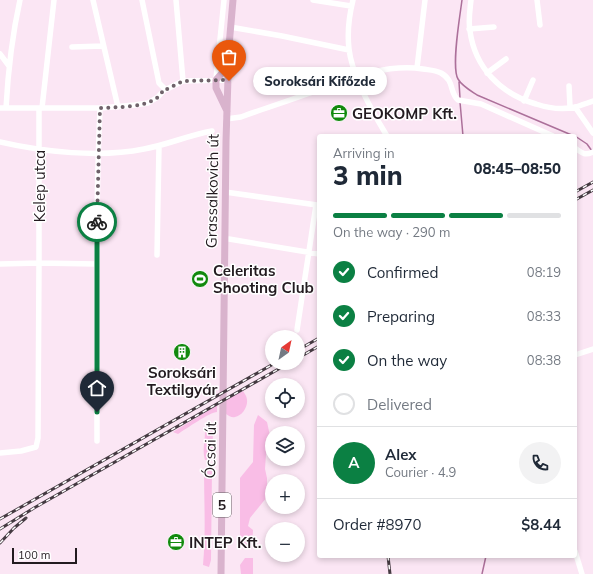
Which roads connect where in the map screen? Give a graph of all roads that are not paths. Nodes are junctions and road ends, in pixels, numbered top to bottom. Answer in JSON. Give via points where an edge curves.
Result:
{"nodes":[{"id":1,"x":20,"y":0,"type":"edge"},
{"id":2,"x":54,"y":0,"type":"edge"},
{"id":3,"x":93,"y":0,"type":"edge"},
{"id":4,"x":142,"y":0,"type":"edge"},
{"id":5,"x":176,"y":0,"type":"edge"},
{"id":6,"x":224,"y":0,"type":"edge"},
{"id":7,"x":233,"y":0,"type":"edge"},
{"id":8,"x":313,"y":0,"type":"edge"},
{"id":9,"x":425,"y":0,"type":"edge"},
{"id":10,"x":471,"y":0,"type":"edge"},
{"id":11,"x":537,"y":0,"type":"edge"},
{"id":12,"x":352,"y":3,"type":"edge"},
{"id":13,"x":540,"y":25,"type":"dead end"},
{"id":14,"x":230,"y":27,"type":"junction"},
{"id":15,"x":494,"y":27,"type":"dead end"},
{"id":16,"x":469,"y":29,"type":"junction"},
{"id":17,"x":103,"y":46,"type":"junction"},
{"id":18,"x":229,"y":46,"type":"junction"},
{"id":19,"x":72,"y":47,"type":"dead end"},
{"id":20,"x":349,"y":50,"type":"junction"},
{"id":21,"x":0,"y":54,"type":"edge"},
{"id":22,"x":506,"y":59,"type":"dead end"},
{"id":23,"x":9,"y":66,"type":"junction"},
{"id":24,"x":417,"y":68,"type":"junction"},
{"id":25,"x":487,"y":73,"type":"junction"},
{"id":26,"x":357,"y":76,"type":"junction"},
{"id":27,"x":216,"y":80,"type":"junction"},
{"id":28,"x":533,"y":80,"type":"dead end"},
{"id":29,"x":183,"y":81,"type":"junction"},
{"id":30,"x":229,"y":81,"type":"junction"},
{"id":31,"x":569,"y":86,"type":"dead end"},
{"id":32,"x":164,"y":89,"type":"junction"},
{"id":33,"x":524,"y":101,"type":"junction"},
{"id":34,"x":593,"y":101,"type":"edge"},
{"id":35,"x":118,"y":107,"type":"junction"},
{"id":36,"x":573,"y":107,"type":"junction"},
{"id":37,"x":3,"y":108,"type":"edge"},
{"id":38,"x":40,"y":108,"type":"junction"},
{"id":39,"x":100,"y":108,"type":"junction"},
{"id":40,"x":227,"y":111,"type":"junction"},
{"id":41,"x":226,"y":119,"type":"junction"},
{"id":42,"x":212,"y":131,"type":"dead end"},
{"id":43,"x":386,"y":134,"type":"edge"},
{"id":44,"x":548,"y":134,"type":"edge"},
{"id":45,"x":593,"y":134,"type":"edge"},
{"id":46,"x":0,"y":142,"type":"edge"},
{"id":47,"x":159,"y":146,"type":"junction"},
{"id":48,"x":38,"y":150,"type":"junction"},
{"id":49,"x":577,"y":150,"type":"edge"},
{"id":50,"x":98,"y":152,"type":"junction"},
{"id":51,"x":590,"y":153,"type":"edge"},
{"id":52,"x":225,"y":192,"type":"junction"},
{"id":53,"x":317,"y":205,"type":"edge"},
{"id":54,"x":229,"y":239,"type":"dead end"},
{"id":55,"x":308,"y":252,"type":"junction"},
{"id":56,"x":317,"y":254,"type":"edge"},
{"id":57,"x":157,"y":255,"type":"dead end"},
{"id":58,"x":40,"y":263,"type":"junction"},
{"id":59,"x":0,"y":264,"type":"edge"},
{"id":60,"x":96,"y":264,"type":"junction"},
{"id":61,"x":297,"y":330,"type":"dead end"},
{"id":62,"x":593,"y":349,"type":"edge"},
{"id":63,"x":224,"y":350,"type":"joint"},
{"id":64,"x":577,"y":354,"type":"edge"},
{"id":65,"x":97,"y":440,"type":"dead end"},
{"id":66,"x":0,"y":453,"type":"edge"},
{"id":67,"x":577,"y":558,"type":"edge"},
{"id":68,"x":220,"y":574,"type":"edge"},
{"id":69,"x":582,"y":574,"type":"edge"}],
"edges":[{"from":1,"to":23,"type":"street"},
{"from":2,"to":38,"type":"street","name":"Kelep utca"},
{"from":3,"to":17,"type":"street"},
{"from":4,"to":32,"type":"street","via":[[159,83]]},
{"from":5,"to":29,"type":"street"},
{"from":6,"to":27,"type":"street"},
{"from":7,"to":14,"type":"main road","name":"Grassalkovich út","number":"5"},
{"from":8,"to":12,"type":"street"},
{"from":9,"to":24,"type":"street"},
{"from":10,"to":16,"type":"street"},
{"from":11,"to":13,"type":"street"},
{"from":12,"to":20,"type":"street","via":[[348,27]]},
{"from":14,"to":18,"type":"main road","name":"Grassalkovich út","number":"5"},
{"from":14,"to":20,"type":"street"},
{"from":15,"to":16,"type":"street"},
{"from":16,"to":25,"type":"street","via":[[475,50]]},
{"from":17,"to":19,"type":"street"},
{"from":17,"to":35,"type":"street"},
{"from":18,"to":27,"type":"main road","via":[[222,73]]},
{"from":18,"to":30,"type":"main road","name":"Grassalkovich út","number":"5"},
{"from":20,"to":26,"type":"street"},
{"from":21,"to":23,"type":"street"},
{"from":22,"to":25,"type":"street"},
{"from":23,"to":37,"type":"street"},
{"from":24,"to":26,"type":"street","via":[[407,67]]},
{"from":24,"to":44,"type":"street","via":[[441,73],[451,84],[458,100],[481,104]]},
{"from":25,"to":33,"type":"street","via":[[501,87]]},
{"from":26,"to":41,"type":"street","via":[[241,117]]},
{"from":26,"to":43,"type":"street"},
{"from":27,"to":29,"type":"street"},
{"from":27,"to":30,"type":"street"},
{"from":27,"to":40,"type":"main road","via":[[216,88]]},
{"from":28,"to":33,"type":"street"},
{"from":29,"to":32,"type":"street"},
{"from":30,"to":40,"type":"main road","name":"Grassalkovich út","number":"5"},
{"from":31,"to":36,"type":"street"},
{"from":32,"to":35,"type":"street","via":[[158,97],[148,102]]},
{"from":33,"to":36,"type":"street","via":[[546,107]]},
{"from":34,"to":36,"type":"street"},
{"from":35,"to":39,"type":"street"},
{"from":36,"to":45,"type":"street"},
{"from":37,"to":38,"type":"street"},
{"from":38,"to":39,"type":"street"},
{"from":38,"to":48,"type":"street","name":"Kelep utca"},
{"from":39,"to":50,"type":"street"},
{"from":40,"to":41,"type":"main road","name":"Grassalkovich út","number":"5"},
{"from":41,"to":52,"type":"main road","name":"Grassalkovich út","number":"5"},
{"from":42,"to":47,"type":"street"},
{"from":46,"to":48,"type":"street"},
{"from":47,"to":50,"type":"street","via":[[127,152]]},
{"from":47,"to":57,"type":"street"},
{"from":48,"to":50,"type":"street"},
{"from":48,"to":58,"type":"street","name":"Kelep utca"},
{"from":49,"to":51,"type":"street","via":[[583,154]]},
{"from":50,"to":60,"type":"street"},
{"from":52,"to":53,"type":"street"},
{"from":52,"to":63,"type":"main road","name":"Grassalkovich út","number":"5"},
{"from":53,"to":55,"type":"street"},
{"from":54,"to":55,"type":"street"},
{"from":55,"to":56,"type":"street"},
{"from":55,"to":61,"type":"street"},
{"from":58,"to":59,"type":"street"},
{"from":58,"to":60,"type":"street"},
{"from":58,"to":66,"type":"street","name":"Kelep utca","via":[[38,438],[36,447]]},
{"from":60,"to":65,"type":"street"},
{"from":62,"to":64,"type":"street"},
{"from":63,"to":68,"type":"main road","name":"Ócsai út","number":"5"},
{"from":67,"to":69,"type":"street"}]}
